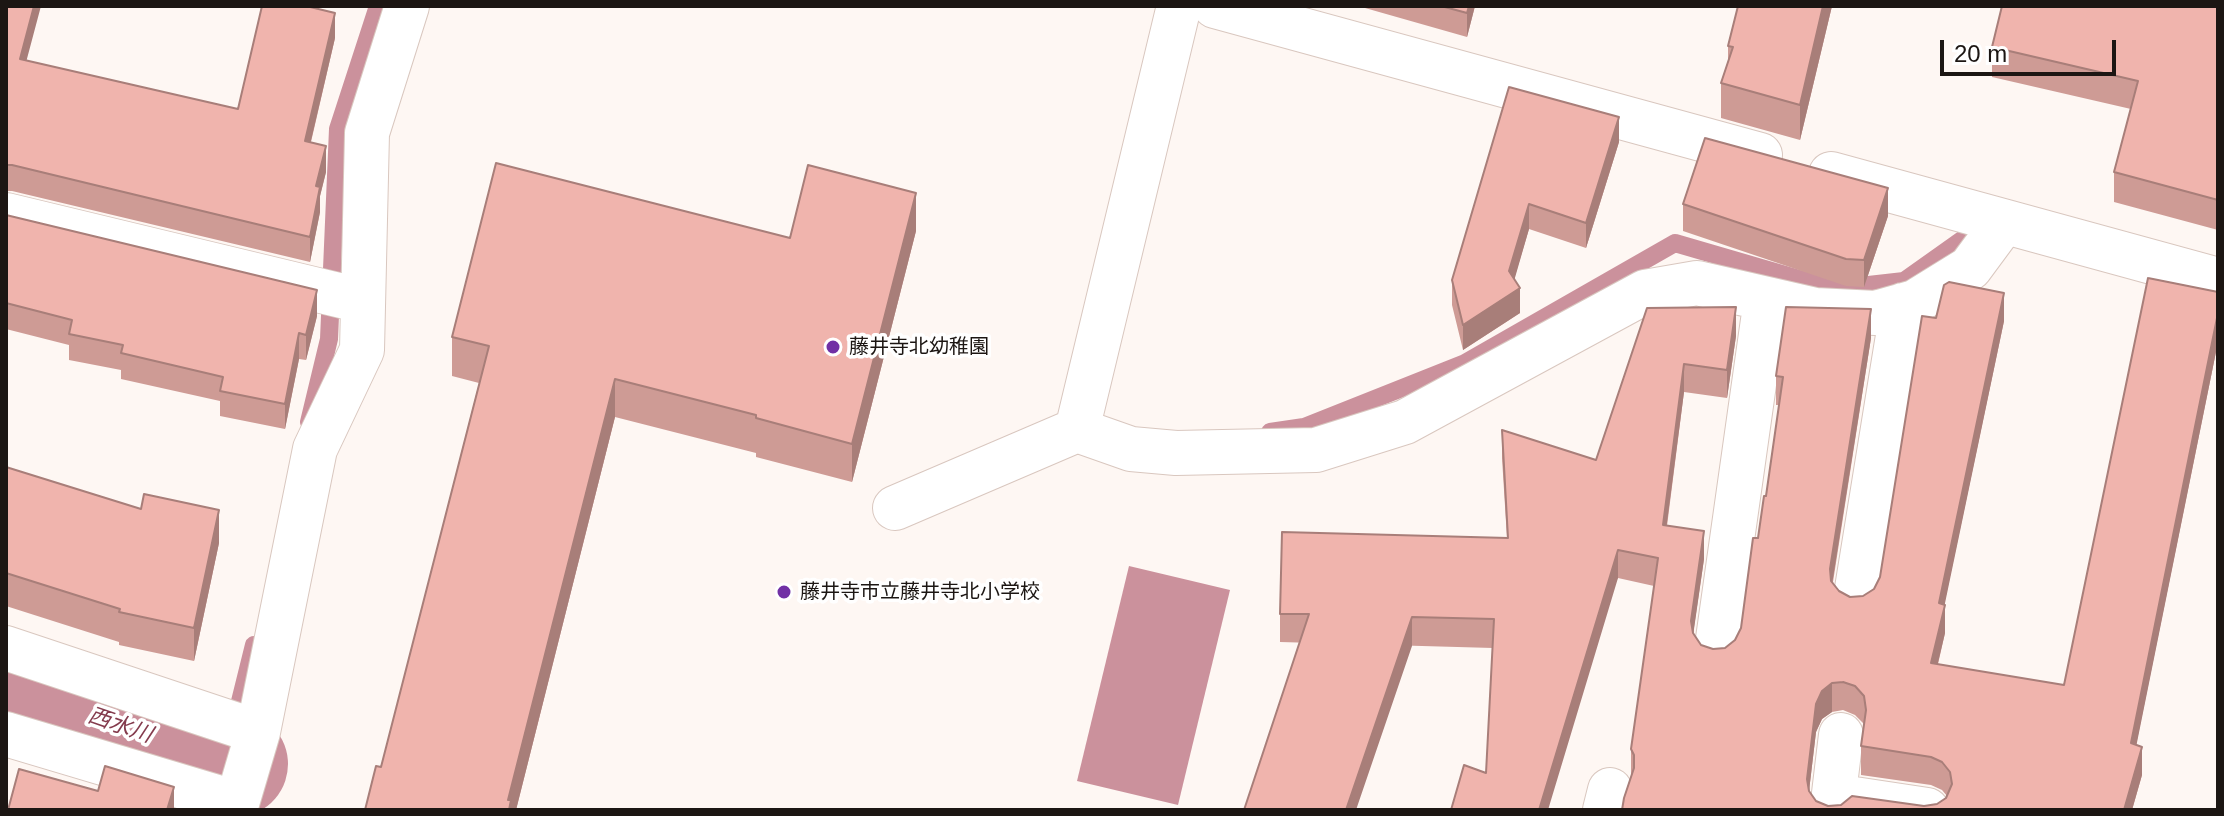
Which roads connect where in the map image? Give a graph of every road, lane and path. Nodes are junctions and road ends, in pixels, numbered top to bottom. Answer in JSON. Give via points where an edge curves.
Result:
{"nodes":[{"id":1,"x":407,"y":6,"type":"edge"},
{"id":2,"x":1179,"y":6,"type":"edge"},
{"id":3,"x":1215,"y":6,"type":"edge"},
{"id":4,"x":1274,"y":14,"type":"edge"},
{"id":5,"x":6,"y":215,"type":"edge"},
{"id":6,"x":2004,"y":222,"type":"junction"},
{"id":7,"x":2215,"y":268,"type":"edge"},
{"id":8,"x":1766,"y":299,"type":"junction"},
{"id":9,"x":363,"y":301,"type":"junction"},
{"id":10,"x":1903,"y":305,"type":"junction"},
{"id":11,"x":1077,"y":430,"type":"junction"},
{"id":12,"x":895,"y":508,"type":"dead end"},
{"id":13,"x":1855,"y":601,"type":"edge"},
{"id":14,"x":6,"y":648,"type":"edge"},
{"id":15,"x":1716,"y":653,"type":"edge"},
{"id":16,"x":258,"y":732,"type":"junction"},
{"id":17,"x":6,"y":734,"type":"edge"},
{"id":18,"x":1841,"y":735,"type":"dead end"},
{"id":19,"x":1833,"y":803,"type":"edge"},
{"id":20,"x":236,"y":806,"type":"edge"},
{"id":21,"x":1927,"y":810,"type":"edge"}],
"edges":[{"from":1,"to":9,"type":"street","via":[[367,133]]},
{"from":2,"to":11,"type":"street"},
{"from":3,"to":4,"type":"street"},
{"from":4,"to":6,"type":"street"},
{"from":5,"to":9,"type":"street"},
{"from":6,"to":7,"type":"street"},
{"from":6,"to":10,"type":"street","via":[[1970,268]]},
{"from":8,"to":10,"type":"street","via":[[1815,310],[1876,313]]},
{"from":8,"to":11,"type":"street","via":[[1697,283],[1645,292],[1405,422],[1316,450],[1176,453],[1131,449]]},
{"from":8,"to":15,"type":"street"},
{"from":9,"to":16,"type":"street","via":[[362,350],[315,449]]},
{"from":10,"to":13,"type":"street"},
{"from":11,"to":12,"type":"street"},
{"from":14,"to":16,"type":"street"},
{"from":16,"to":20,"type":"street"},
{"from":17,"to":20,"type":"street"},
{"from":18,"to":19,"type":"street"},
{"from":19,"to":21,"type":"street"}]}
